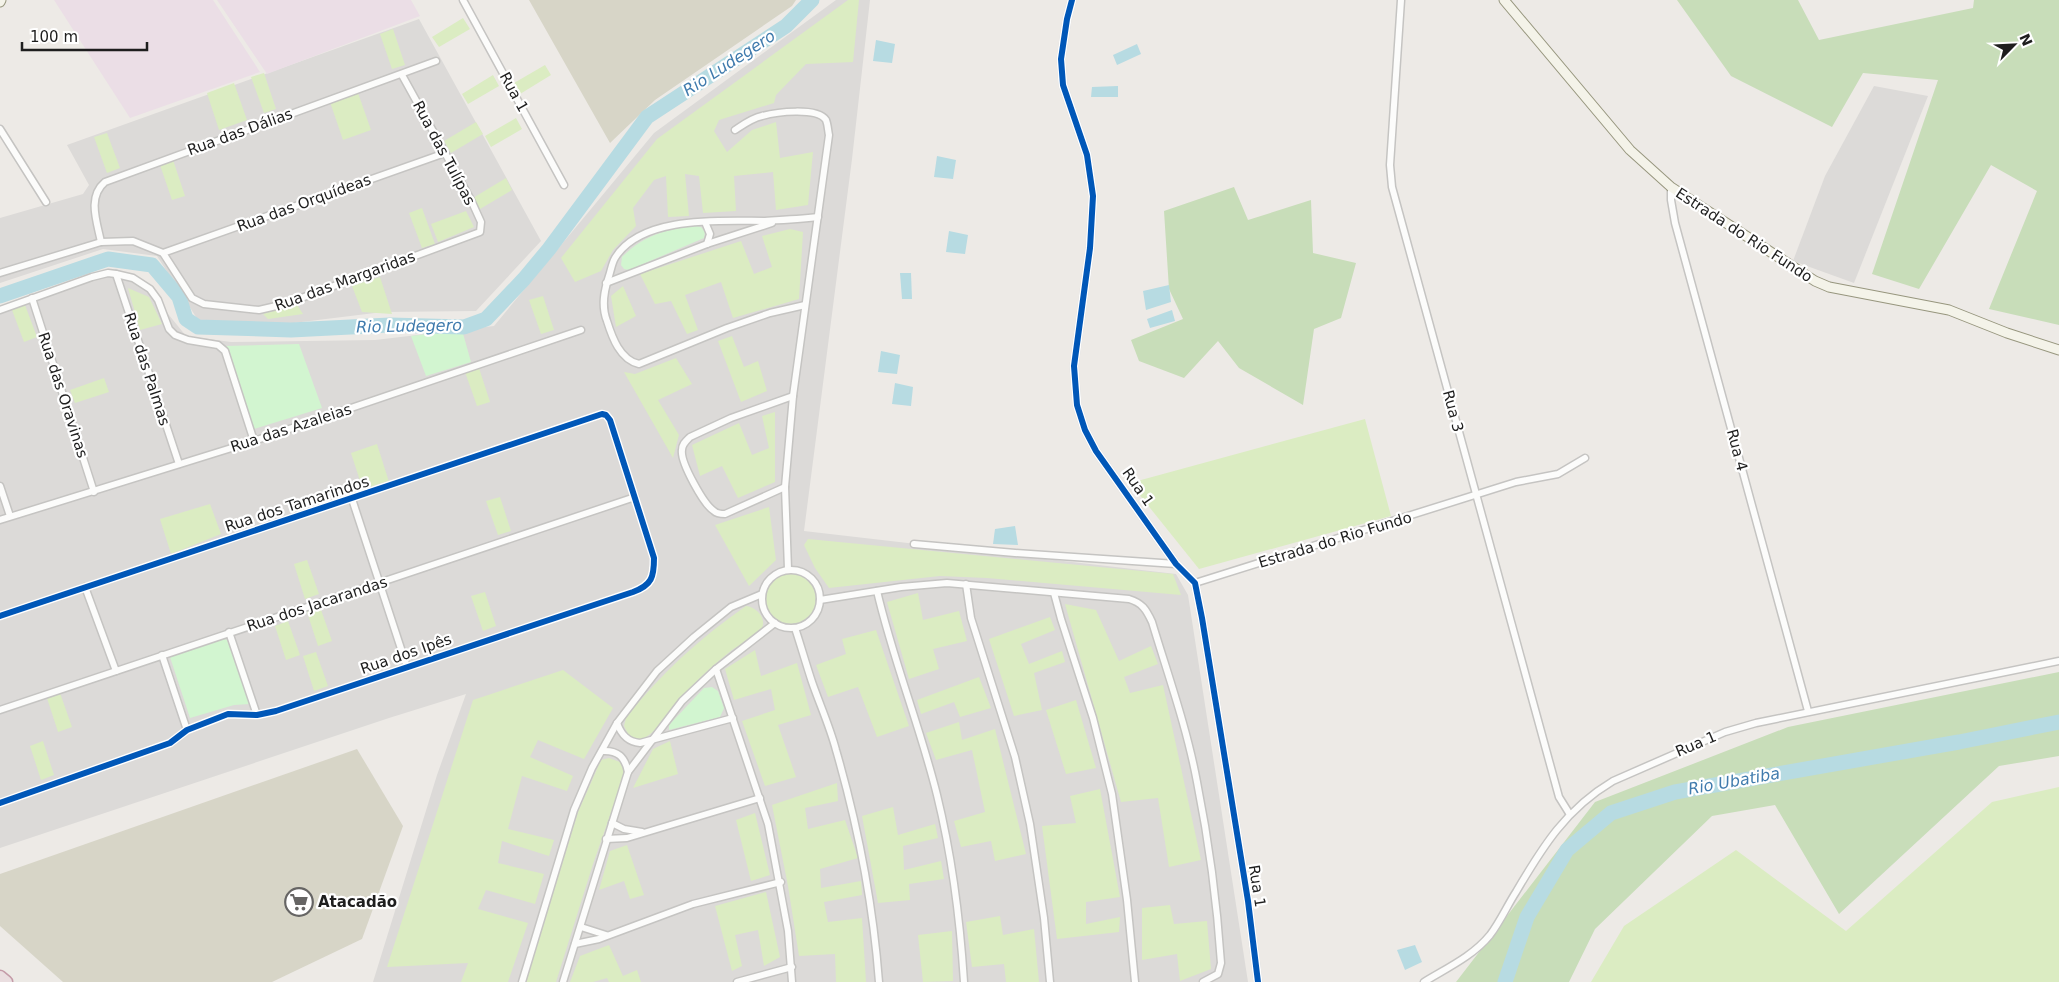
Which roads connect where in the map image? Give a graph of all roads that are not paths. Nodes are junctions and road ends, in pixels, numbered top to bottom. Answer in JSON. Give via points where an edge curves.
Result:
{"nodes":[{"id":1,"x":463,"y":0,"type":"edge"},
{"id":2,"x":1072,"y":0,"type":"edge"},
{"id":3,"x":1401,"y":0,"type":"edge"},
{"id":4,"x":1504,"y":0,"type":"edge"},
{"id":5,"x":436,"y":61,"type":"dead end"},
{"id":6,"x":402,"y":74,"type":"junction"},
{"id":7,"x":0,"y":129,"type":"edge"},
{"id":8,"x":735,"y":130,"type":"dead end"},
{"id":9,"x":444,"y":153,"type":"junction"},
{"id":10,"x":564,"y":185,"type":"dead end"},
{"id":11,"x":1671,"y":187,"type":"junction"},
{"id":12,"x":46,"y":202,"type":"dead end"},
{"id":13,"x":818,"y":217,"type":"junction"},
{"id":14,"x":781,"y":220,"type":"junction"},
{"id":15,"x":704,"y":222,"type":"junction"},
{"id":16,"x":480,"y":232,"type":"joint"},
{"id":17,"x":100,"y":242,"type":"junction"},
{"id":18,"x":707,"y":244,"type":"junction"},
{"id":19,"x":163,"y":253,"type":"junction"},
{"id":20,"x":615,"y":258,"type":"junction"},
{"id":21,"x":0,"y":273,"type":"edge"},
{"id":22,"x":116,"y":274,"type":"junction"},
{"id":23,"x":626,"y":275,"type":"junction"},
{"id":24,"x":606,"y":283,"type":"junction"},
{"id":25,"x":32,"y":298,"type":"junction"},
{"id":26,"x":805,"y":305,"type":"junction"},
{"id":27,"x":0,"y":310,"type":"edge"},
{"id":28,"x":581,"y":330,"type":"dead end"},
{"id":29,"x":2059,"y":350,"type":"edge"},
{"id":30,"x":793,"y":396,"type":"junction"},
{"id":31,"x":602,"y":414,"type":"joint"},
{"id":32,"x":254,"y":440,"type":"junction"},
{"id":33,"x":1585,"y":458,"type":"dead end"},
{"id":34,"x":179,"y":464,"type":"junction"},
{"id":35,"x":0,"y":486,"type":"edge"},
{"id":36,"x":785,"y":487,"type":"junction"},
{"id":37,"x":94,"y":492,"type":"junction"},
{"id":38,"x":1476,"y":496,"type":"junction"},
{"id":39,"x":635,"y":497,"type":"junction"},
{"id":40,"x":352,"y":499,"type":"junction"},
{"id":41,"x":10,"y":516,"type":"junction"},
{"id":42,"x":0,"y":520,"type":"edge"},
{"id":43,"x":914,"y":544,"type":"dead end"},
{"id":44,"x":1176,"y":564,"type":"junction"},
{"id":45,"x":788,"y":569,"type":"junction"},
{"id":46,"x":1194,"y":583,"type":"junction"},
{"id":47,"x":380,"y":584,"type":"junction"},
{"id":48,"x":966,"y":584,"type":"junction"},
{"id":49,"x":85,"y":587,"type":"junction"},
{"id":50,"x":877,"y":591,"type":"junction"},
{"id":51,"x":1054,"y":593,"type":"junction"},
{"id":52,"x":762,"y":594,"type":"junction"},
{"id":53,"x":820,"y":600,"type":"junction"},
{"id":54,"x":0,"y":616,"type":"edge"},
{"id":55,"x":775,"y":623,"type":"junction"},
{"id":56,"x":796,"y":628,"type":"junction"},
{"id":57,"x":229,"y":632,"type":"junction"},
{"id":58,"x":162,"y":655,"type":"junction"},
{"id":59,"x":2059,"y":661,"type":"edge"},
{"id":60,"x":407,"y":667,"type":"junction"},
{"id":61,"x":716,"y":669,"type":"junction"},
{"id":62,"x":116,"y":671,"type":"junction"},
{"id":63,"x":0,"y":710,"type":"edge"},
{"id":64,"x":1808,"y":711,"type":"junction"},
{"id":65,"x":256,"y":715,"type":"junction"},
{"id":66,"x":733,"y":718,"type":"junction"},
{"id":67,"x":617,"y":723,"type":"junction"},
{"id":68,"x":188,"y":730,"type":"junction"},
{"id":69,"x":651,"y":740,"type":"junction"},
{"id":70,"x":602,"y":751,"type":"junction"},
{"id":71,"x":628,"y":772,"type":"junction"},
{"id":72,"x":760,"y":798,"type":"junction"},
{"id":73,"x":0,"y":803,"type":"edge"},
{"id":74,"x":1569,"y":813,"type":"junction"},
{"id":75,"x":612,"y":823,"type":"junction"},
{"id":76,"x":646,"y":832,"type":"junction"},
{"id":77,"x":606,"y":839,"type":"junction"},
{"id":78,"x":780,"y":882,"type":"junction"},
{"id":79,"x":581,"y":926,"type":"junction"},
{"id":80,"x":607,"y":936,"type":"junction"},
{"id":81,"x":575,"y":944,"type":"junction"},
{"id":82,"x":792,"y":966,"type":"junction"},
{"id":83,"x":0,"y":977,"type":"edge"},
{"id":84,"x":6,"y":982,"type":"edge"},
{"id":85,"x":522,"y":982,"type":"edge"},
{"id":86,"x":563,"y":982,"type":"edge"},
{"id":87,"x":737,"y":982,"type":"edge"},
{"id":88,"x":792,"y":982,"type":"edge"},
{"id":89,"x":879,"y":982,"type":"edge"},
{"id":90,"x":964,"y":982,"type":"edge"},
{"id":91,"x":1050,"y":982,"type":"edge"},
{"id":92,"x":1135,"y":982,"type":"edge"},
{"id":93,"x":1202,"y":982,"type":"edge"},
{"id":94,"x":1258,"y":982,"type":"edge"},
{"id":95,"x":1424,"y":982,"type":"edge"}],
"edges":[{"from":1,"to":10,"type":"street","name":"Rua 1"},
{"from":2,"to":44,"type":"street","name":"Rua 1","via":[[1061,59],[1063,85],[1087,155],[1093,196],[1090,248],[1074,366],[1078,405],[1085,430],[1096,451]]},
{"from":3,"to":38,"type":"street","name":"Rua 3","via":[[1390,165],[1392,187]]},
{"from":4,"to":11,"type":"street","name":"Estrada do Rio Fundo","via":[[1630,150]]},
{"from":5,"to":6,"type":"street","name":"Rua das Dálias"},
{"from":6,"to":9,"type":"street","name":"Rua das Tulípas"},
{"from":6,"to":17,"type":"street","name":"Rua das Dálias","via":[[105,182],[95,198]]},
{"from":7,"to":12,"type":"street"},
{"from":8,"to":13,"type":"street","via":[[756,118],[784,112],[815,113],[826,120],[829,136]]},
{"from":9,"to":16,"type":"street","name":"Rua das Tulípas","via":[[481,222]]},
{"from":9,"to":19,"type":"street","name":"Rua das Orquídeas"},
{"from":11,"to":29,"type":"street","name":"Estrada do Rio Fundo","via":[[1815,282],[1949,310]]},
{"from":11,"to":64,"type":"street","name":"Rua 4","via":[[1675,223]]},
{"from":13,"to":14,"type":"street"},
{"from":13,"to":26,"type":"street"},
{"from":14,"to":15,"type":"street"},
{"from":14,"to":18,"type":"street"},
{"from":15,"to":18,"type":"street","via":[[710,234]]},
{"from":15,"to":20,"type":"street","via":[[652,230],[633,240]]},
{"from":16,"to":19,"type":"street","name":"Rua das Margaridas","via":[[285,304],[259,310],[196,301]]},
{"from":17,"to":19,"type":"street","via":[[133,241]]},
{"from":17,"to":21,"type":"street"},
{"from":18,"to":23,"type":"street"},
{"from":20,"to":23,"type":"street","via":[[618,270]]},
{"from":20,"to":24,"type":"street"},
{"from":22,"to":25,"type":"street","via":[[92,277]]},
{"from":22,"to":32,"type":"street","via":[[134,278],[150,288],[175,335],[218,345],[225,351]]},
{"from":22,"to":34,"type":"street","name":"Rua das Palmas"},
{"from":23,"to":24,"type":"street"},
{"from":24,"to":26,"type":"street","via":[[603,306],[609,327],[622,353],[639,364],[727,328]]},
{"from":25,"to":27,"type":"street"},
{"from":25,"to":37,"type":"street","name":"Rua das Oravinas"},
{"from":26,"to":30,"type":"street"},
{"from":28,"to":32,"type":"street","name":"Rua das Azaleias"},
{"from":30,"to":36,"type":"street"},
{"from":30,"to":36,"type":"street","via":[[740,414],[690,437],[681,452],[690,475],[709,506],[718,513],[725,514]]},
{"from":31,"to":39,"type":"street","name":"Rua dos Ipês","via":[[610,420]]},
{"from":31,"to":40,"type":"street","name":"Rua dos Tamarindos"},
{"from":32,"to":34,"type":"street","name":"Rua das Azaleias"},
{"from":33,"to":38,"type":"street","name":"Estrada do Rio Fundo","via":[[1558,474],[1516,482]]},
{"from":34,"to":37,"type":"street","name":"Rua das Azaleias"},
{"from":35,"to":41,"type":"street"},
{"from":36,"to":45,"type":"street"},
{"from":37,"to":41,"type":"street","name":"Rua das Azaleias"},
{"from":38,"to":46,"type":"street","name":"Estrada do Rio Fundo"},
{"from":38,"to":74,"type":"street","name":"Rua 3","via":[[1559,797]]},
{"from":39,"to":47,"type":"street","name":"Rua dos Jacarandas"},
{"from":39,"to":60,"type":"street","name":"Rua dos Ipês","via":[[654,558],[652,576],[644,588]]},
{"from":40,"to":47,"type":"street"},
{"from":40,"to":49,"type":"street","name":"Rua dos Tamarindos"},
{"from":41,"to":42,"type":"street","name":"Rua das Azaleias"},
{"from":43,"to":44,"type":"street"},
{"from":44,"to":46,"type":"street","name":"Rua 1"},
{"from":45,"to":52,"type":"street","via":[[771,577]]},
{"from":45,"to":53,"type":"street","via":[[807,574],[819,590]]},
{"from":46,"to":94,"type":"street","name":"Rua 1"},
{"from":47,"to":57,"type":"street","name":"Rua dos Jacarandas"},
{"from":47,"to":60,"type":"street"},
{"from":48,"to":50,"type":"street"},
{"from":48,"to":51,"type":"street"},
{"from":48,"to":91,"type":"street","via":[[971,618],[1015,757],[1030,824]]},
{"from":49,"to":54,"type":"street","name":"Rua dos Tamarindos"},
{"from":49,"to":62,"type":"street"},
{"from":50,"to":53,"type":"street"},
{"from":50,"to":90,"type":"street","via":[[892,650],[923,745],[952,862]]},
{"from":51,"to":92,"type":"street","via":[[1093,718],[1112,794],[1128,900]]},
{"from":51,"to":93,"type":"street","via":[[1128,599],[1147,610],[1152,622],[1183,723],[1208,848],[1221,963],[1218,974]]},
{"from":52,"to":55,"type":"street","via":[[764,611]]},
{"from":52,"to":67,"type":"street","via":[[731,607],[694,637],[657,671]]},
{"from":53,"to":56,"type":"street","via":[[813,618]]},
{"from":55,"to":56,"type":"street"},
{"from":55,"to":61,"type":"street"},
{"from":56,"to":89,"type":"street","via":[[836,748],[852,812],[868,887]]},
{"from":57,"to":58,"type":"street","name":"Rua dos Jacarandas"},
{"from":57,"to":65,"type":"street"},
{"from":58,"to":62,"type":"street","name":"Rua dos Jacarandas"},
{"from":58,"to":68,"type":"street"},
{"from":59,"to":64,"type":"street","name":"Rua 1"},
{"from":60,"to":65,"type":"street","name":"Rua dos Ipês","via":[[291,707]]},
{"from":61,"to":66,"type":"street"},
{"from":61,"to":69,"type":"street","via":[[682,701]]},
{"from":62,"to":63,"type":"street","name":"Rua dos Jacarandas"},
{"from":64,"to":74,"type":"street","name":"Rua 1","via":[[1726,732],[1689,747],[1613,780]]},
{"from":65,"to":68,"type":"street","name":"Rua dos Ipês","via":[[228,714]]},
{"from":66,"to":69,"type":"street"},
{"from":66,"to":72,"type":"street"},
{"from":67,"to":69,"type":"street","via":[[633,743]]},
{"from":67,"to":70,"type":"street"},
{"from":68,"to":73,"type":"street","name":"Rua dos Ipês","via":[[163,746]]},
{"from":69,"to":71,"type":"street"},
{"from":70,"to":71,"type":"street","via":[[621,754]]},
{"from":70,"to":85,"type":"street","via":[[574,810]]},
{"from":71,"to":75,"type":"street"},
{"from":72,"to":76,"type":"street"},
{"from":72,"to":78,"type":"street"},
{"from":74,"to":95,"type":"street","name":"Rua 1","via":[[1543,848],[1490,935],[1475,950]]},
{"from":75,"to":76,"type":"street","via":[[624,829]]},
{"from":75,"to":77,"type":"street"},
{"from":76,"to":77,"type":"street","via":[[627,838]]},
{"from":77,"to":79,"type":"street"},
{"from":78,"to":80,"type":"street","via":[[693,904]]},
{"from":78,"to":82,"type":"street"},
{"from":79,"to":80,"type":"street"},
{"from":79,"to":81,"type":"street"},
{"from":80,"to":81,"type":"street"},
{"from":81,"to":86,"type":"street"},
{"from":82,"to":87,"type":"street"},
{"from":82,"to":88,"type":"street"},
{"from":83,"to":84,"type":"highway"}]}
